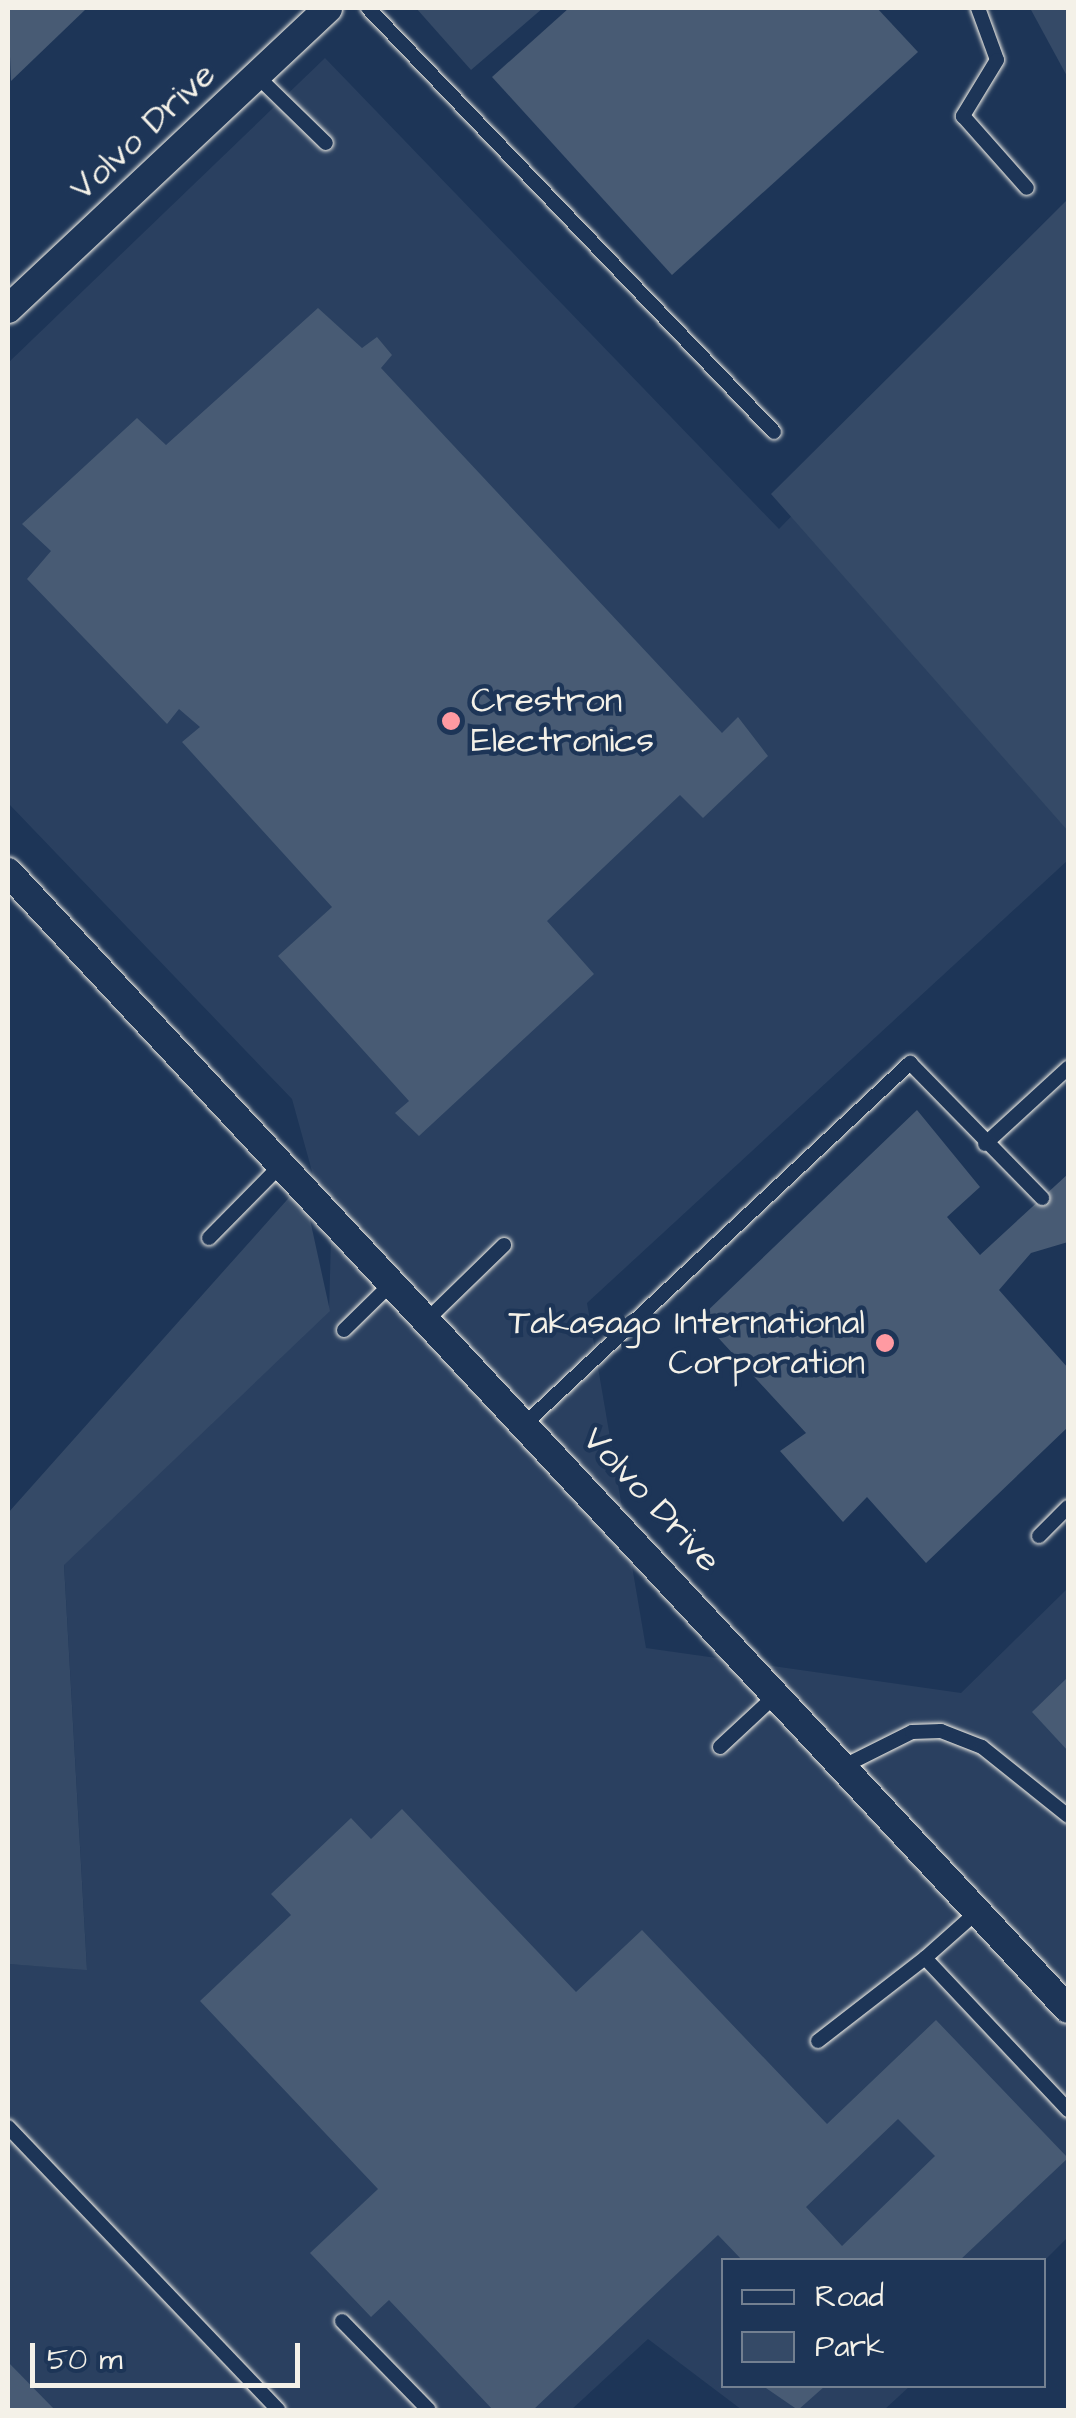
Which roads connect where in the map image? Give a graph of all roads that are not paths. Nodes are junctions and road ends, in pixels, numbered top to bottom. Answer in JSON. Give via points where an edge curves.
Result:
{"nodes":[{"id":1,"x":328,"y":8,"type":"edge"},
{"id":2,"x":368,"y":8,"type":"edge"},
{"id":3,"x":978,"y":8,"type":"edge"},
{"id":4,"x":257,"y":76,"type":"junction"},
{"id":5,"x":326,"y":143,"type":"dead end"},
{"id":6,"x":1028,"y":188,"type":"dead end"},
{"id":7,"x":8,"y":306,"type":"edge"},
{"id":8,"x":774,"y":432,"type":"dead end"},
{"id":9,"x":8,"y":872,"type":"edge"},
{"id":10,"x":1068,"y":1068,"type":"edge"},
{"id":11,"x":985,"y":1144,"type":"junction"},
{"id":12,"x":284,"y":1162,"type":"junction"},
{"id":13,"x":1042,"y":1198,"type":"dead end"},
{"id":14,"x":209,"y":1238,"type":"dead end"},
{"id":15,"x":504,"y":1244,"type":"dead end"},
{"id":16,"x":396,"y":1280,"type":"junction"},
{"id":17,"x":431,"y":1316,"type":"junction"},
{"id":18,"x":344,"y":1330,"type":"dead end"},
{"id":19,"x":528,"y":1421,"type":"junction"},
{"id":20,"x":1068,"y":1507,"type":"edge"},
{"id":21,"x":1039,"y":1536,"type":"dead end"},
{"id":22,"x":778,"y":1694,"type":"junction"},
{"id":23,"x":720,"y":1747,"type":"dead end"},
{"id":24,"x":844,"y":1766,"type":"junction"},
{"id":25,"x":1068,"y":1816,"type":"edge"},
{"id":26,"x":978,"y":1911,"type":"junction"},
{"id":27,"x":925,"y":1958,"type":"junction"},
{"id":28,"x":1068,"y":2010,"type":"edge"},
{"id":29,"x":818,"y":2042,"type":"dead end"},
{"id":30,"x":1068,"y":2110,"type":"edge"},
{"id":31,"x":8,"y":2127,"type":"edge"},
{"id":32,"x":342,"y":2321,"type":"dead end"},
{"id":33,"x":278,"y":2410,"type":"edge"},
{"id":34,"x":428,"y":2410,"type":"edge"}],
"edges":[{"from":1,"to":4,"type":"street","name":"Volvo Drive"},
{"from":2,"to":8,"type":"lane"},
{"from":3,"to":6,"type":"lane","via":[[997,60],[963,116]]},
{"from":4,"to":5,"type":"lane"},
{"from":4,"to":7,"type":"street","name":"Volvo Drive"},
{"from":9,"to":12,"type":"street","name":"Volvo Drive"},
{"from":10,"to":11,"type":"lane"},
{"from":11,"to":13,"type":"lane"},
{"from":11,"to":19,"type":"lane","via":[[910,1063]]},
{"from":12,"to":14,"type":"lane"},
{"from":12,"to":16,"type":"street","name":"Volvo Drive"},
{"from":15,"to":17,"type":"lane"},
{"from":16,"to":17,"type":"street","name":"Volvo Drive"},
{"from":16,"to":18,"type":"lane"},
{"from":17,"to":19,"type":"street","name":"Volvo Drive"},
{"from":19,"to":22,"type":"street","name":"Volvo Drive"},
{"from":20,"to":21,"type":"lane"},
{"from":22,"to":23,"type":"lane"},
{"from":22,"to":24,"type":"street","name":"Volvo Drive"},
{"from":24,"to":25,"type":"lane","via":[[912,1732],[941,1731],[982,1747]]},
{"from":24,"to":26,"type":"street","name":"Volvo Drive"},
{"from":26,"to":27,"type":"lane"},
{"from":26,"to":28,"type":"street","name":"Volvo Drive"},
{"from":27,"to":29,"type":"lane"},
{"from":27,"to":30,"type":"lane"},
{"from":31,"to":33,"type":"lane"},
{"from":32,"to":34,"type":"lane"}]}
